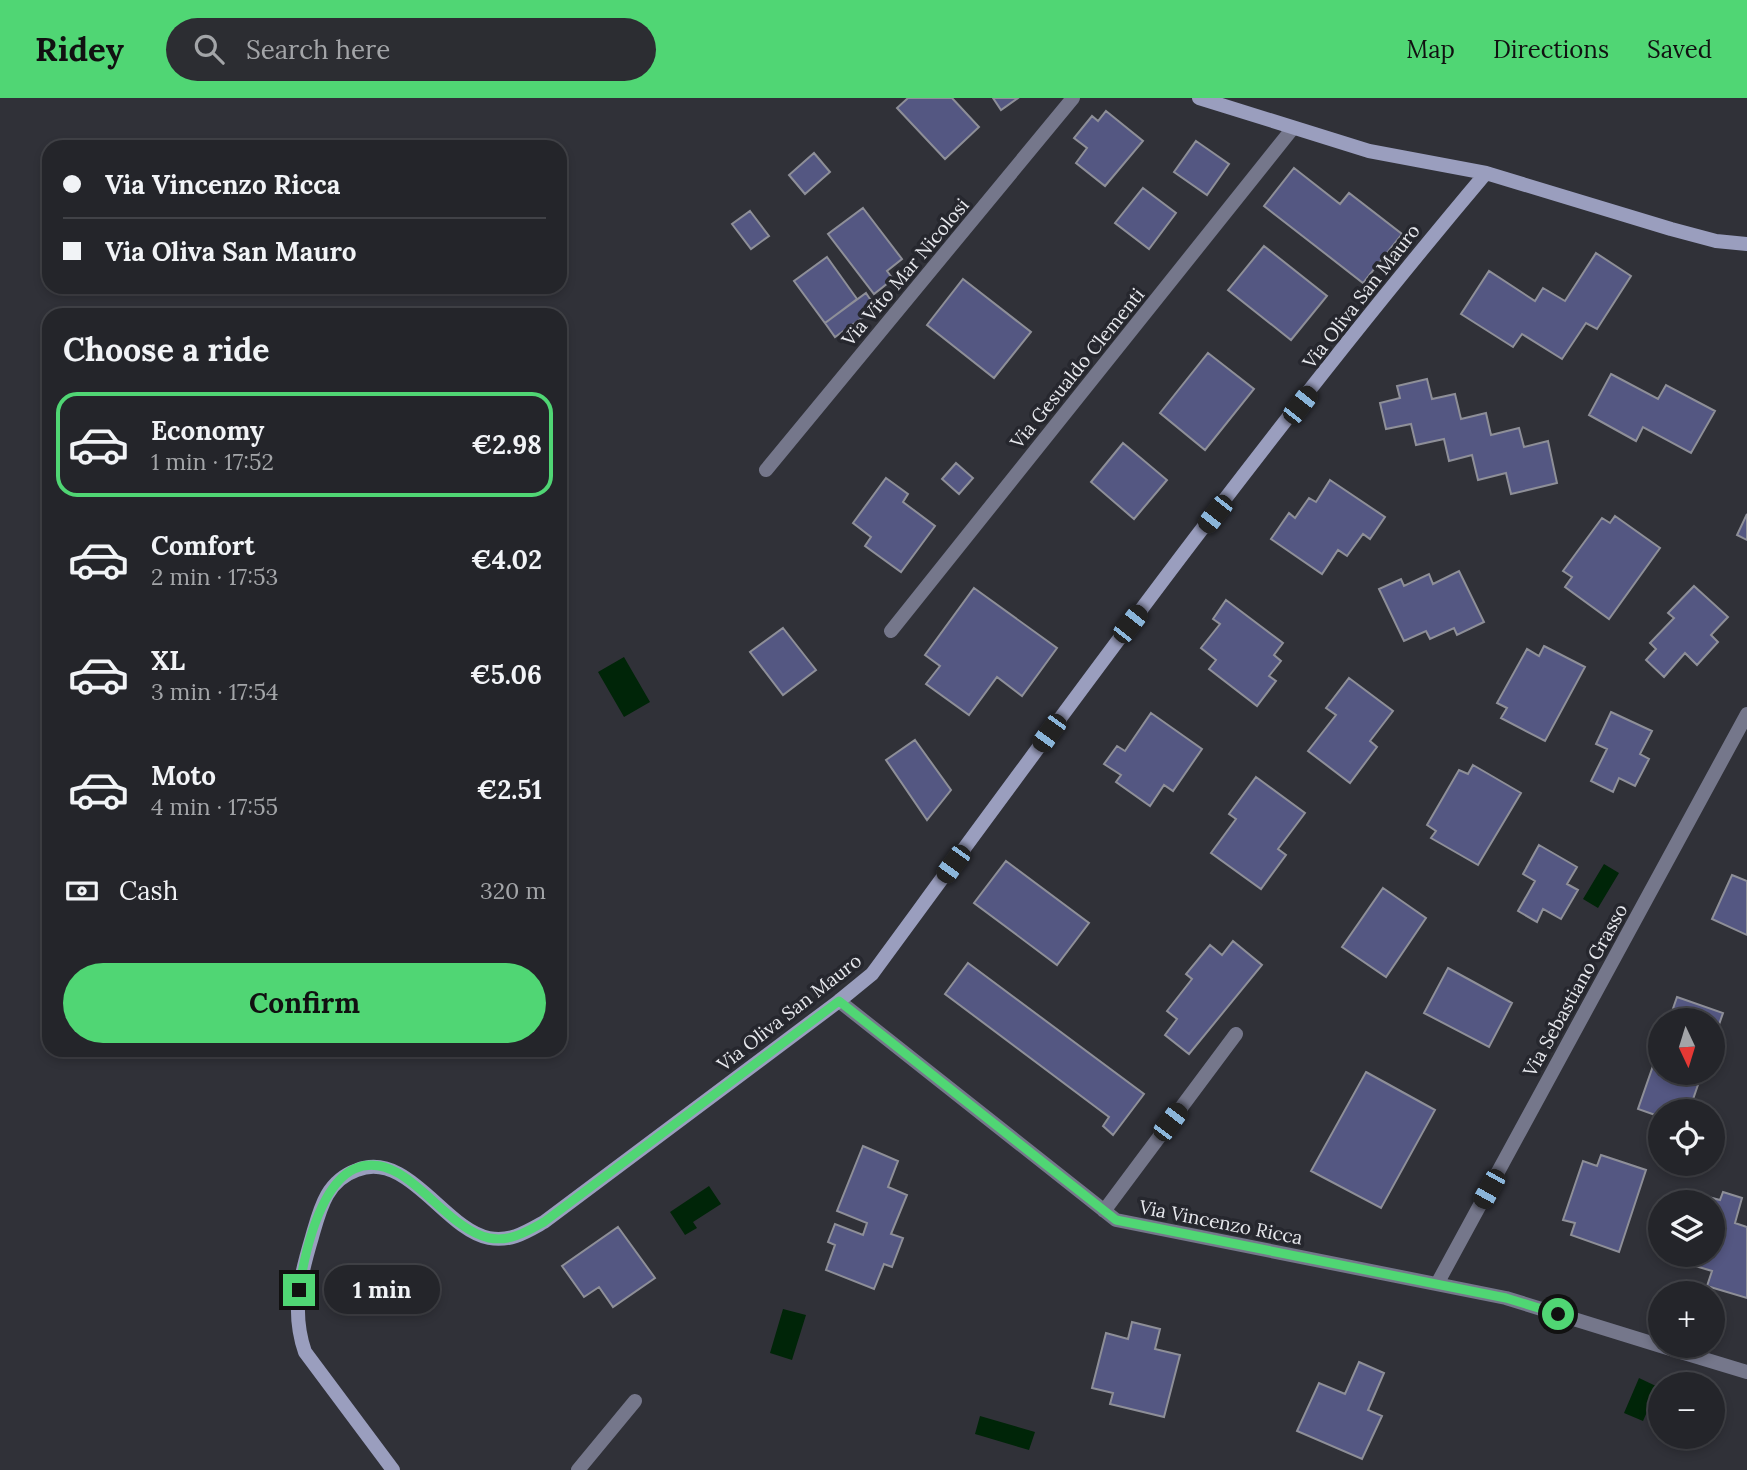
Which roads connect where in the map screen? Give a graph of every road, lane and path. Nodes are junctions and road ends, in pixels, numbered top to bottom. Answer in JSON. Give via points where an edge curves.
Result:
{"nodes":[{"id":1,"x":1073,"y":98,"type":"edge"},
{"id":2,"x":1199,"y":98,"type":"edge"},
{"id":3,"x":1293,"y":128,"type":"junction"},
{"id":4,"x":1486,"y":173,"type":"junction"},
{"id":5,"x":1747,"y":244,"type":"edge"},
{"id":6,"x":766,"y":470,"type":"dead end"},
{"id":7,"x":891,"y":631,"type":"dead end"},
{"id":8,"x":1747,"y":713,"type":"edge"},
{"id":9,"x":839,"y":1001,"type":"junction"},
{"id":10,"x":1236,"y":1034,"type":"dead end"},
{"id":11,"x":1104,"y":1211,"type":"junction"},
{"id":12,"x":1437,"y":1284,"type":"junction"},
{"id":13,"x":1648,"y":1342,"type":"edge"},
{"id":14,"x":1701,"y":1358,"type":"edge"},
{"id":15,"x":1747,"y":1372,"type":"edge"},
{"id":16,"x":635,"y":1401,"type":"dead end"},
{"id":17,"x":393,"y":1470,"type":"edge"},
{"id":18,"x":578,"y":1470,"type":"edge"}],
"edges":[{"from":1,"to":6,"type":"street","name":"Via Vito Mar Nicolosi"},
{"from":2,"to":3,"type":"street"},
{"from":3,"to":4,"type":"street","via":[[1369,151]]},
{"from":3,"to":7,"type":"street","name":"Via Gesualdo Clementi"},
{"from":4,"to":5,"type":"street","via":[[1671,229]]},
{"from":4,"to":9,"type":"street","name":"Via Oliva San Mauro","via":[[1401,274],[1114,645],[872,974]]},
{"from":8,"to":12,"type":"street","name":"Via Sebastiano Grasso"},
{"from":9,"to":11,"type":"street","name":"Via Vincenzo Ricca"},
{"from":9,"to":17,"type":"street","name":"Via Oliva San Mauro","via":[[544,1222],[519,1236],[486,1237],[398,1172],[378,1166],[349,1172],[334,1183],[323,1200],[302,1272],[296,1308],[298,1332],[305,1352]]},
{"from":10,"to":11,"type":"street"},
{"from":11,"to":12,"type":"street","name":"Via Vincenzo Ricca","via":[[1116,1220]]},
{"from":12,"to":13,"type":"street","name":"Via Vincenzo Ricca","via":[[1506,1298]]},
{"from":14,"to":15,"type":"street","name":"Via Vincenzo Ricca"},
{"from":16,"to":18,"type":"street"}]}
